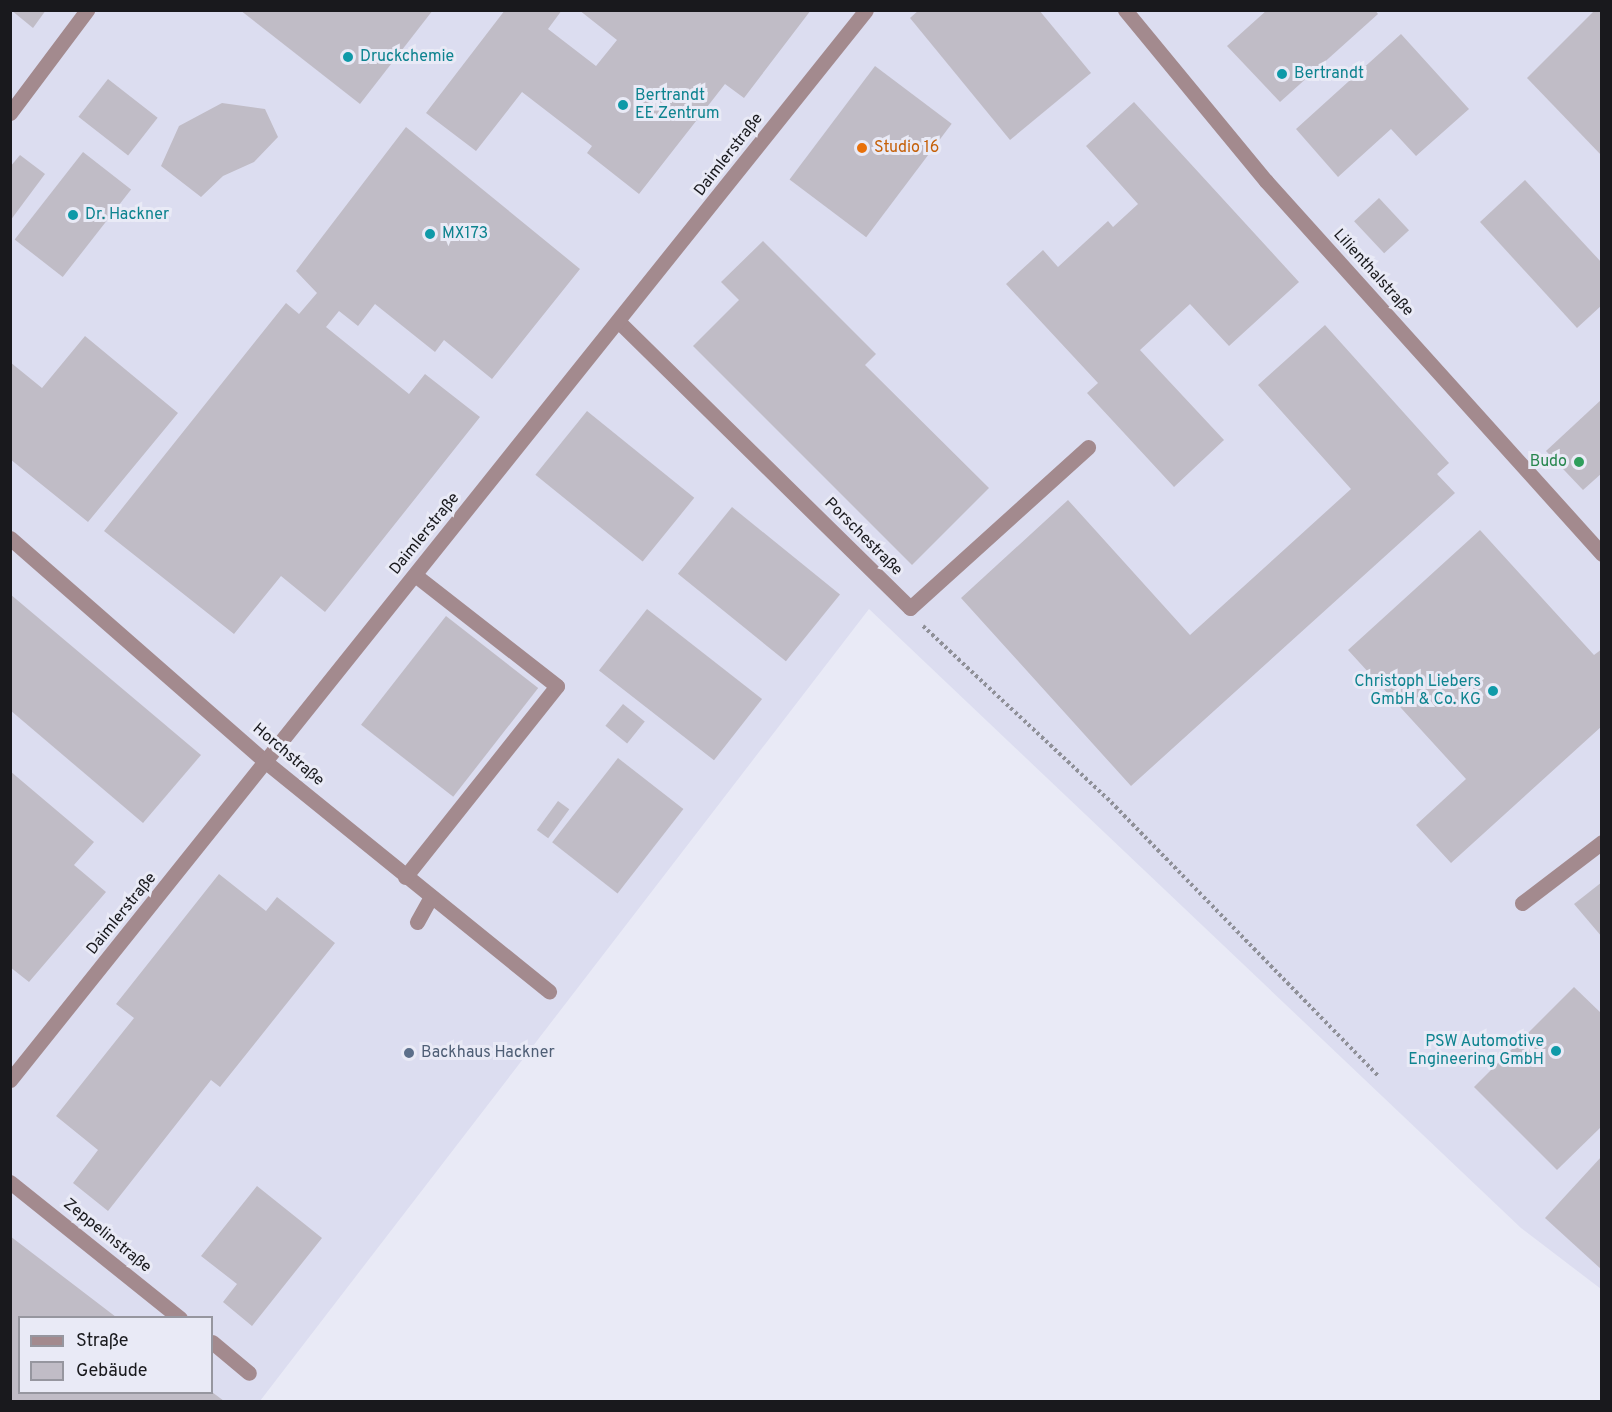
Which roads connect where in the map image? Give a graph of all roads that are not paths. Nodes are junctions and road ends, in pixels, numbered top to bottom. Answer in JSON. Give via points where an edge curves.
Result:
{"nodes":[{"id":1,"x":87,"y":10,"type":"edge"},
{"id":2,"x":866,"y":10,"type":"edge"},
{"id":3,"x":1125,"y":10,"type":"edge"},
{"id":4,"x":10,"y":113,"type":"edge"},
{"id":5,"x":619,"y":322,"type":"junction"},
{"id":6,"x":1088,"y":447,"type":"dead end"},
{"id":7,"x":10,"y":538,"type":"edge"},
{"id":8,"x":1602,"y":554,"type":"edge"},
{"id":9,"x":415,"y":574,"type":"junction"},
{"id":10,"x":267,"y":763,"type":"junction"},
{"id":11,"x":1602,"y":842,"type":"edge"},
{"id":12,"x":405,"y":877,"type":"junction"},
{"id":13,"x":431,"y":897,"type":"junction"},
{"id":14,"x":1522,"y":903,"type":"dead end"},
{"id":15,"x":417,"y":922,"type":"dead end"},
{"id":16,"x":549,"y":991,"type":"dead end"},
{"id":17,"x":10,"y":1080,"type":"edge"},
{"id":18,"x":10,"y":1182,"type":"edge"},
{"id":19,"x":179,"y":1316,"type":"edge"},
{"id":20,"x":213,"y":1343,"type":"edge"},
{"id":21,"x":249,"y":1372,"type":"dead end"}],
"edges":[{"from":1,"to":4,"type":"street"},
{"from":2,"to":5,"type":"street","name":"Daimlerstraße"},
{"from":3,"to":8,"type":"street","name":"Lilienthalstraße","via":[[1266,181]]},
{"from":5,"to":6,"type":"street","name":"Porschestraße","via":[[910,608]]},
{"from":5,"to":9,"type":"street","name":"Daimlerstraße"},
{"from":7,"to":10,"type":"street","name":"Horchstraße"},
{"from":9,"to":10,"type":"street","name":"Daimlerstraße"},
{"from":9,"to":12,"type":"street","via":[[556,686]]},
{"from":10,"to":12,"type":"street","name":"Horchstraße"},
{"from":10,"to":17,"type":"street","name":"Daimlerstraße"},
{"from":11,"to":14,"type":"street"},
{"from":12,"to":13,"type":"street","name":"Horchstraße"},
{"from":13,"to":15,"type":"street"},
{"from":13,"to":16,"type":"street","name":"Horchstraße"},
{"from":18,"to":19,"type":"street","name":"Zeppelinstraße"},
{"from":20,"to":21,"type":"street"}]}
